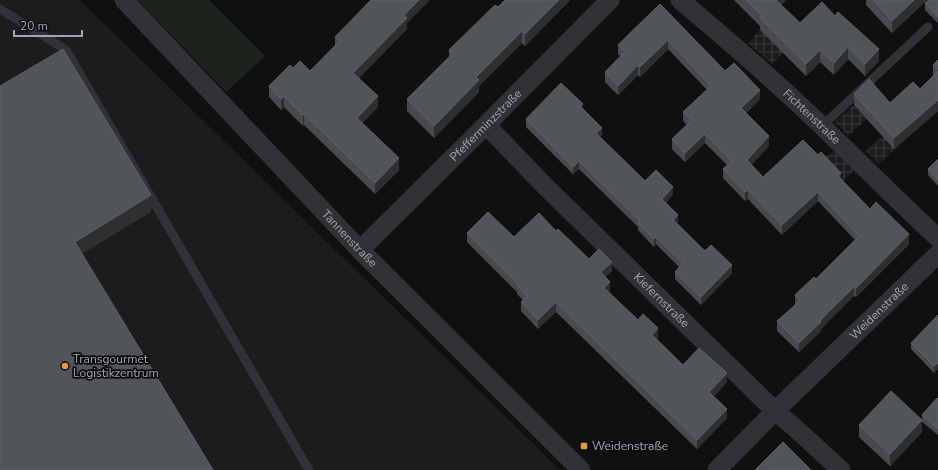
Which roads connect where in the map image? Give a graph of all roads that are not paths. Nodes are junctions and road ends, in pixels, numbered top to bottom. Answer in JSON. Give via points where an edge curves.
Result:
{"nodes":[{"id":1,"x":124,"y":0,"type":"edge"},
{"id":2,"x":610,"y":0,"type":"edge"},
{"id":3,"x":680,"y":0,"type":"edge"},
{"id":4,"x":0,"y":9,"type":"edge"},
{"id":5,"x":928,"y":27,"type":"dead end"},
{"id":6,"x":486,"y":125,"type":"junction"},
{"id":7,"x":822,"y":126,"type":"junction"},
{"id":8,"x":938,"y":238,"type":"edge"},
{"id":9,"x":360,"y":250,"type":"junction"},
{"id":10,"x":938,"y":254,"type":"edge"},
{"id":11,"x":775,"y":411,"type":"junction"},
{"id":12,"x":309,"y":470,"type":"edge"},
{"id":13,"x":581,"y":470,"type":"edge"},
{"id":14,"x":717,"y":470,"type":"edge"},
{"id":15,"x":841,"y":470,"type":"edge"}],
"edges":[{"from":1,"to":9,"type":"street","name":"Tannenstraße"},
{"from":2,"to":6,"type":"street","name":"Pfefferminzstraße"},
{"from":3,"to":7,"type":"street","name":"Fichtenstraße","via":[[737,47]]},
{"from":4,"to":12,"type":"lane","via":[[66,50]]},
{"from":5,"to":7,"type":"lane"},
{"from":6,"to":9,"type":"street","name":"Pfefferminzstraße"},
{"from":6,"to":11,"type":"street","name":"Kiefernstraße","via":[[574,215]]},
{"from":7,"to":8,"type":"street","name":"Fichtenstraße"},
{"from":9,"to":13,"type":"street","name":"Tannenstraße"},
{"from":10,"to":11,"type":"street","name":"Weidenstraße"},
{"from":11,"to":14,"type":"street","name":"Weidenstraße"},
{"from":11,"to":15,"type":"street","name":"Kiefernstraße"}]}
